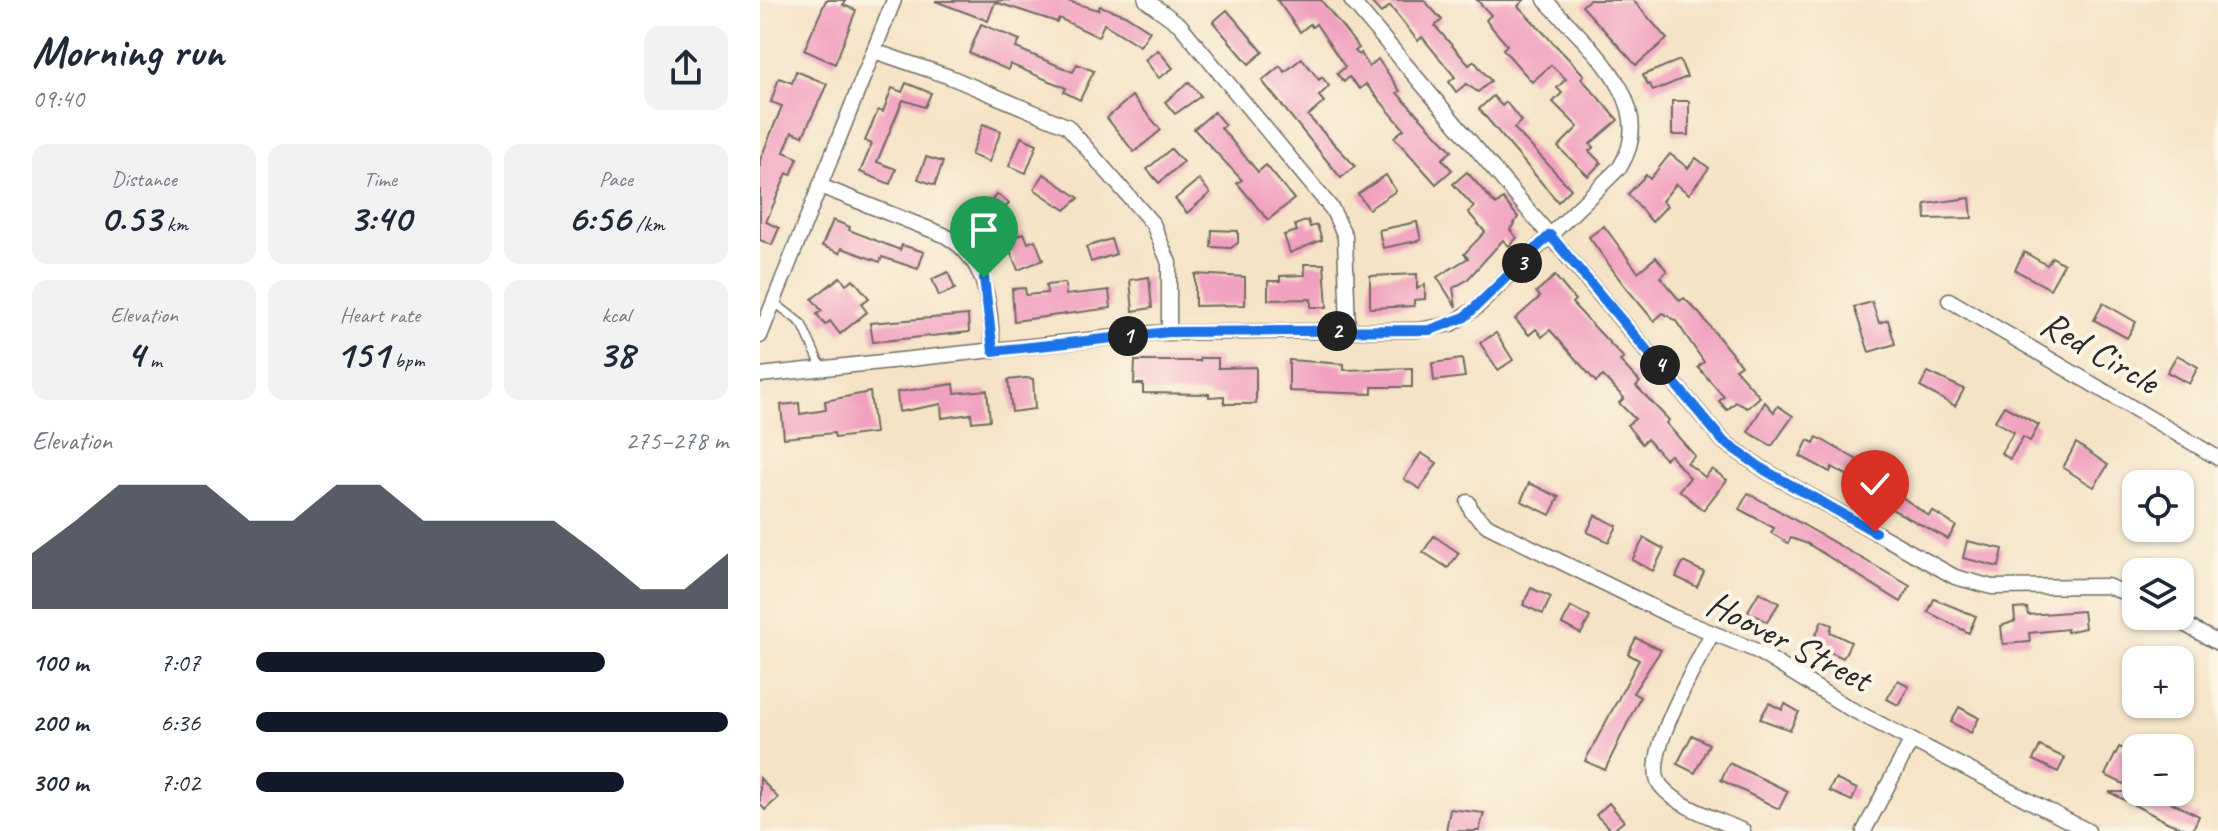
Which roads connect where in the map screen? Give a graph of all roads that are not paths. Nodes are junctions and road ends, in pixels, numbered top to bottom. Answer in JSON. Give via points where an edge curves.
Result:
{"nodes":[{"id":1,"x":894,"y":0,"type":"edge"},
{"id":2,"x":1146,"y":0,"type":"edge"},
{"id":3,"x":1351,"y":0,"type":"edge"},
{"id":4,"x":1545,"y":0,"type":"edge"},
{"id":5,"x":874,"y":51,"type":"junction"},
{"id":6,"x":820,"y":186,"type":"junction"},
{"id":7,"x":1550,"y":235,"type":"junction"},
{"id":8,"x":1949,"y":300,"type":"dead end"},
{"id":9,"x":774,"y":302,"type":"junction"},
{"id":10,"x":1348,"y":331,"type":"junction"},
{"id":11,"x":1169,"y":332,"type":"junction"},
{"id":12,"x":760,"y":336,"type":"edge"},
{"id":13,"x":993,"y":351,"type":"junction"},
{"id":14,"x":822,"y":368,"type":"junction"},
{"id":15,"x":760,"y":375,"type":"edge"},
{"id":16,"x":2218,"y":458,"type":"edge"},
{"id":17,"x":1468,"y":502,"type":"dead end"},
{"id":18,"x":2122,"y":593,"type":"edge"},
{"id":19,"x":2194,"y":630,"type":"edge"},
{"id":20,"x":1712,"y":633,"type":"junction"},
{"id":21,"x":2218,"y":643,"type":"edge"},
{"id":22,"x":1911,"y":741,"type":"junction"},
{"id":23,"x":1743,"y":831,"type":"edge"},
{"id":24,"x":1864,"y":831,"type":"edge"},
{"id":25,"x":2088,"y":831,"type":"edge"}],
"edges":[{"from":1,"to":5,"type":"street"},
{"from":2,"to":10,"type":"street","via":[[1180,25],[1332,209],[1346,245]]},
{"from":3,"to":7,"type":"street"},
{"from":4,"to":7,"type":"street","via":[[1625,93],[1632,119],[1628,154],[1620,167]]},
{"from":5,"to":6,"type":"street"},
{"from":5,"to":11,"type":"street","via":[[1067,126],[1153,224],[1169,263]]},
{"from":6,"to":9,"type":"street"},
{"from":6,"to":13,"type":"street","via":[[944,235],[968,253],[986,287]]},
{"from":7,"to":10,"type":"street","via":[[1476,308],[1452,324],[1430,330]]},
{"from":7,"to":18,"type":"street","via":[[1724,442],[1766,471],[1966,581],[1992,587],[2098,585]]},
{"from":8,"to":16,"type":"street","name":"Red Circle"},
{"from":9,"to":12,"type":"street"},
{"from":9,"to":14,"type":"lane","via":[[802,324]]},
{"from":10,"to":11,"type":"street"},
{"from":11,"to":13,"type":"street"},
{"from":13,"to":14,"type":"street"},
{"from":14,"to":15,"type":"street"},
{"from":17,"to":20,"type":"street","name":"Hoover Street","via":[[1488,526]]},
{"from":19,"to":21,"type":"street"},
{"from":20,"to":22,"type":"street","name":"Hoover Street","via":[[1757,651]]},
{"from":20,"to":23,"type":"street","via":[[1658,746],[1653,770],[1669,794]]},
{"from":22,"to":24,"type":"street"},
{"from":22,"to":25,"type":"street","name":"Hoover Street"}]}
